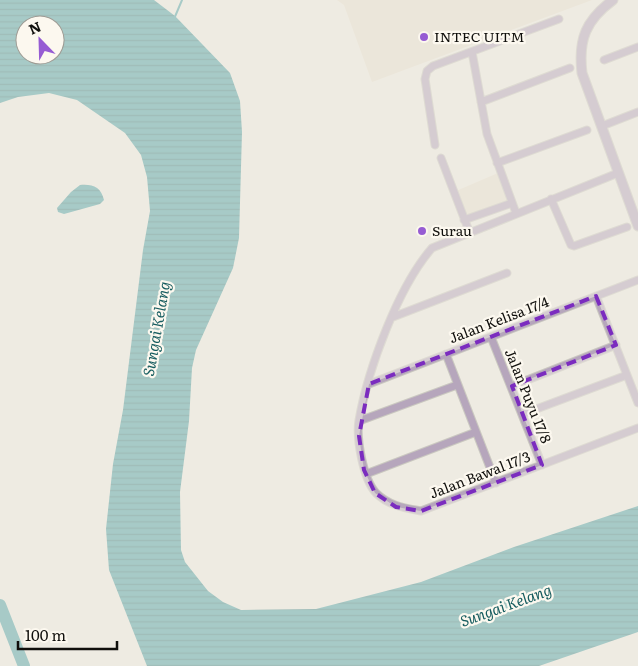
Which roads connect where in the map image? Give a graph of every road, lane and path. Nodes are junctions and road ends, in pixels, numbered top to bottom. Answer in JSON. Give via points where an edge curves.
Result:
{"nodes":[{"id":1,"x":613,"y":0,"type":"edge"},
{"id":2,"x":559,"y":19,"type":"dead end"},
{"id":3,"x":638,"y":47,"type":"edge"},
{"id":4,"x":472,"y":52,"type":"junction"},
{"id":5,"x":604,"y":60,"type":"dead end"},
{"id":6,"x":570,"y":68,"type":"dead end"},
{"id":7,"x":481,"y":102,"type":"junction"},
{"id":8,"x":638,"y":112,"type":"edge"},
{"id":9,"x":602,"y":126,"type":"junction"},
{"id":10,"x":587,"y":130,"type":"dead end"},
{"id":11,"x":435,"y":145,"type":"dead end"},
{"id":12,"x":441,"y":158,"type":"dead end"},
{"id":13,"x":498,"y":163,"type":"junction"},
{"id":14,"x":618,"y":173,"type":"junction"},
{"id":15,"x":552,"y":199,"type":"junction"},
{"id":16,"x":512,"y":203,"type":"junction"},
{"id":17,"x":516,"y":213,"type":"junction"},
{"id":18,"x":464,"y":220,"type":"junction"},
{"id":19,"x":627,"y":226,"type":"dead end"},
{"id":20,"x":638,"y":226,"type":"edge"},
{"id":21,"x":468,"y":231,"type":"junction"},
{"id":22,"x":507,"y":273,"type":"dead end"},
{"id":23,"x":638,"y":280,"type":"edge"},
{"id":24,"x":596,"y":296,"type":"junction"},
{"id":25,"x":392,"y":317,"type":"junction"},
{"id":26,"x":491,"y":337,"type":"junction"},
{"id":27,"x":616,"y":346,"type":"junction"},
{"id":28,"x":446,"y":354,"type":"junction"},
{"id":29,"x":627,"y":374,"type":"junction"},
{"id":30,"x":369,"y":384,"type":"junction"},
{"id":31,"x":457,"y":385,"type":"junction"},
{"id":32,"x":512,"y":386,"type":"junction"},
{"id":33,"x":638,"y":403,"type":"edge"},
{"id":34,"x":523,"y":414,"type":"junction"},
{"id":35,"x":359,"y":421,"type":"junction"},
{"id":36,"x":638,"y":428,"type":"edge"},
{"id":37,"x":476,"y":432,"type":"junction"},
{"id":38,"x":542,"y":465,"type":"junction"},
{"id":39,"x":366,"y":474,"type":"junction"},
{"id":40,"x":496,"y":483,"type":"junction"}],
"edges":[{"from":1,"to":9,"type":"street","via":[[597,12],[588,25],[580,56],[582,72]]},
{"from":2,"to":4,"type":"street"},
{"from":3,"to":5,"type":"street"},
{"from":4,"to":7,"type":"street"},
{"from":4,"to":11,"type":"street","via":[[427,71],[425,79]]},
{"from":6,"to":7,"type":"street"},
{"from":7,"to":13,"type":"street","via":[[487,134]]},
{"from":8,"to":9,"type":"street"},
{"from":9,"to":14,"type":"street"},
{"from":10,"to":13,"type":"street"},
{"from":12,"to":18,"type":"street"},
{"from":13,"to":16,"type":"street"},
{"from":14,"to":15,"type":"street","name":"Jalan Bawal 17/3"},
{"from":14,"to":20,"type":"street"},
{"from":15,"to":17,"type":"street","name":"Jalan Bawal 17/3"},
{"from":15,"to":19,"type":"street","via":[[570,245]]},
{"from":16,"to":17,"type":"street"},
{"from":16,"to":18,"type":"street"},
{"from":17,"to":21,"type":"street","name":"Jalan Bawal 17/3"},
{"from":18,"to":21,"type":"street"},
{"from":21,"to":25,"type":"street","name":"Jalan Bawal 17/3","via":[[432,248],[408,281]]},
{"from":22,"to":25,"type":"street"},
{"from":23,"to":24,"type":"street","name":"Jalan Kelisa 17/4"},
{"from":24,"to":26,"type":"street","name":"Jalan Kelisa 17/4"},
{"from":24,"to":27,"type":"street"},
{"from":25,"to":30,"type":"street","name":"Jalan Bawal 17/3","via":[[380,344]]},
{"from":26,"to":28,"type":"street","name":"Jalan Kelisa 17/4"},
{"from":26,"to":32,"type":"street","name":"Jalan Puyu 17/8"},
{"from":27,"to":29,"type":"street"},
{"from":27,"to":32,"type":"street"},
{"from":28,"to":30,"type":"street","name":"Jalan Kelisa 17/4"},
{"from":28,"to":31,"type":"street"},
{"from":29,"to":33,"type":"street"},
{"from":29,"to":34,"type":"street"},
{"from":30,"to":35,"type":"street","name":"Jalan Bawal 17/3"},
{"from":31,"to":35,"type":"street"},
{"from":31,"to":37,"type":"street"},
{"from":32,"to":34,"type":"street","name":"Jalan Puyu 17/8"},
{"from":34,"to":38,"type":"street","name":"Jalan Puyu 17/8"},
{"from":35,"to":39,"type":"street","name":"Jalan Bawal 17/3"},
{"from":36,"to":38,"type":"street","name":"Jalan Bawal 17/3"},
{"from":37,"to":39,"type":"street"},
{"from":37,"to":40,"type":"street"},
{"from":38,"to":40,"type":"street","name":"Jalan Bawal 17/3"},
{"from":39,"to":40,"type":"street","name":"Jalan Bawal 17/3","via":[[375,493],[396,507],[421,511]]}]}
